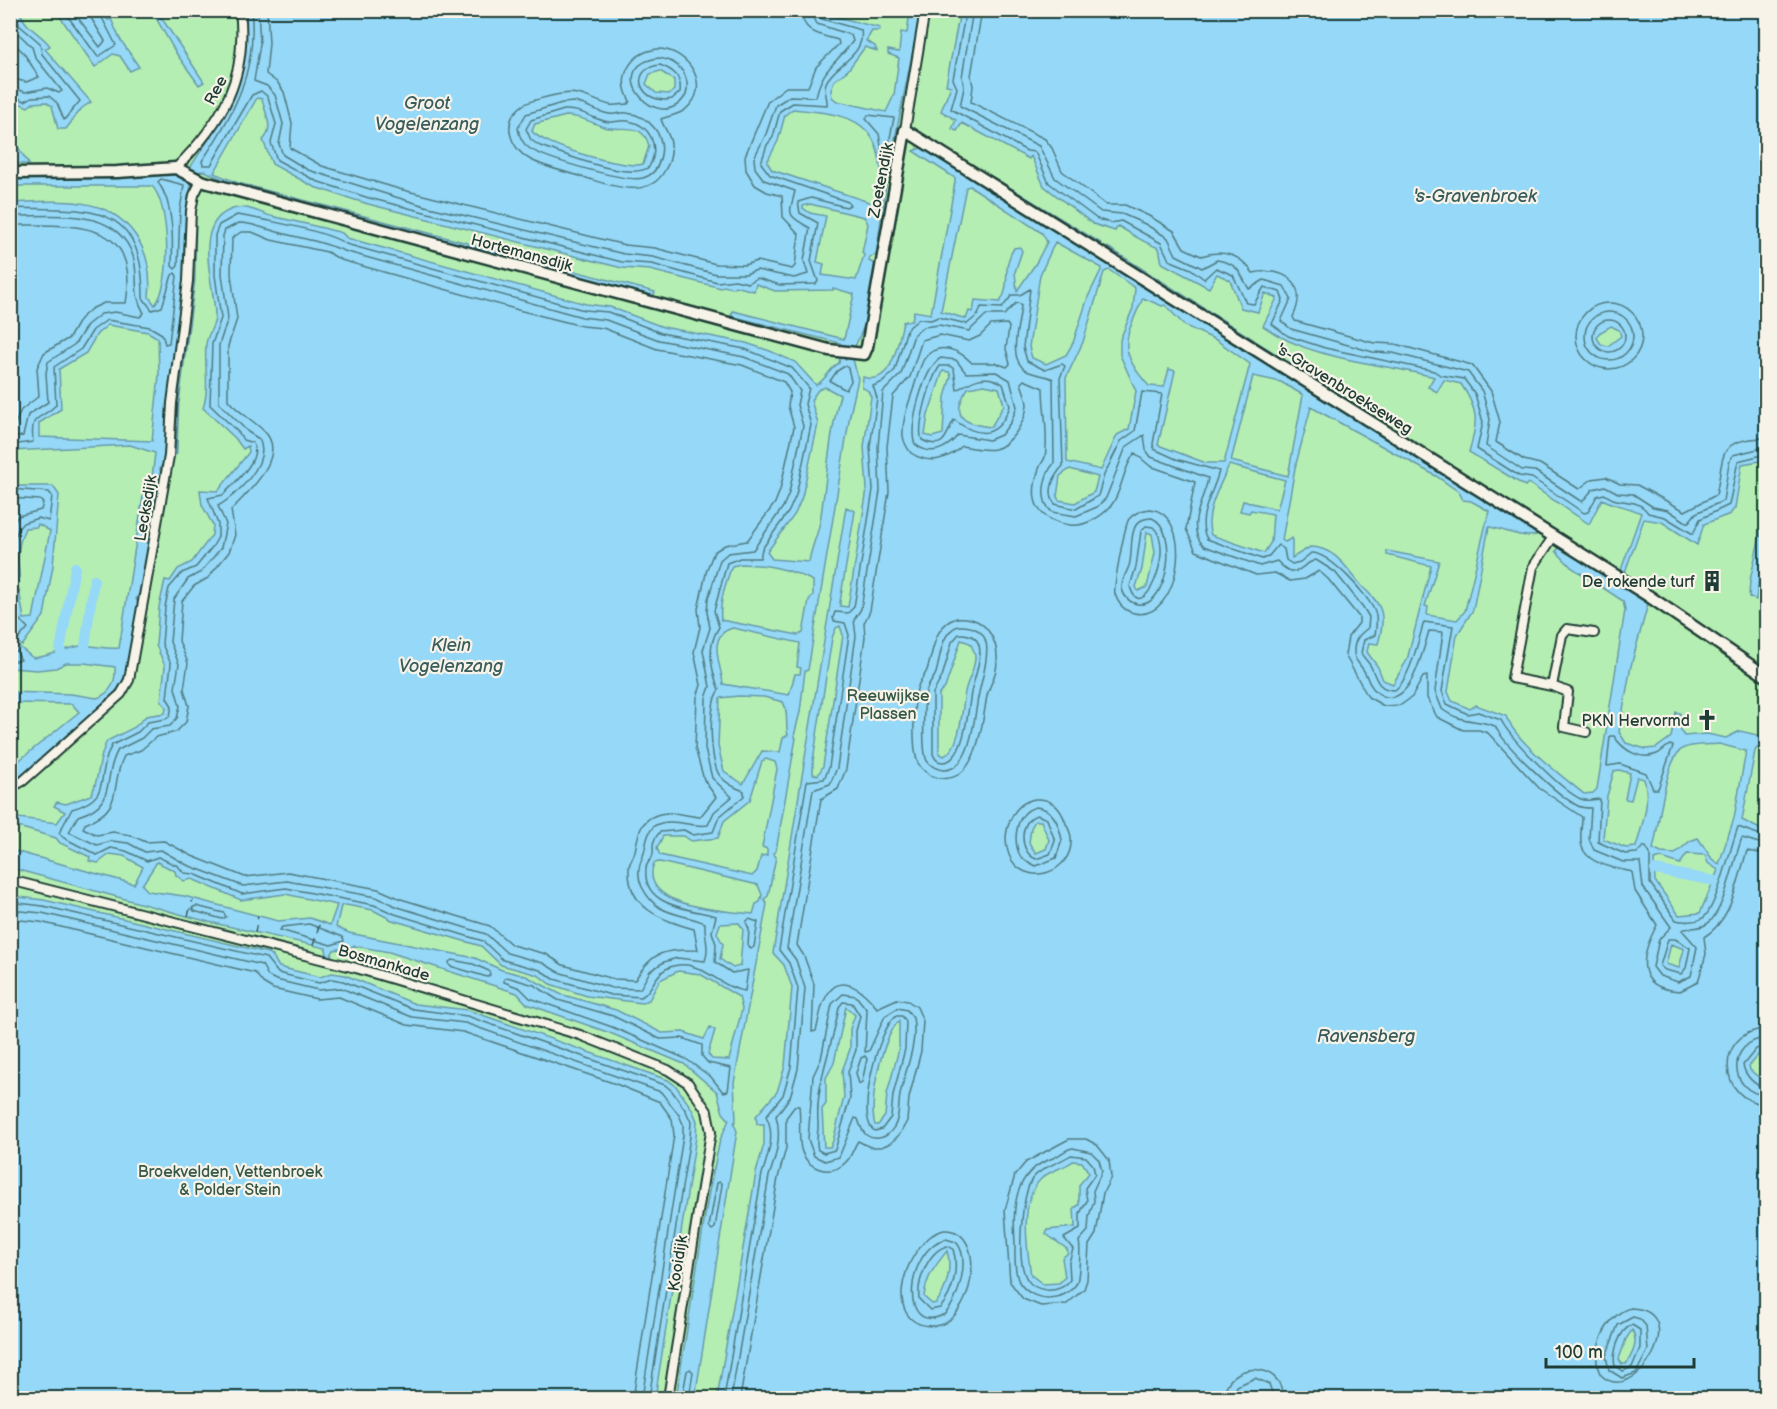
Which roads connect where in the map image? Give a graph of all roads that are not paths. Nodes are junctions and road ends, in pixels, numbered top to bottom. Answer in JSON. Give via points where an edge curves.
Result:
{"nodes":[{"id":1,"x":240,"y":10,"type":"edge"},
{"id":2,"x":925,"y":10,"type":"edge"},
{"id":3,"x":905,"y":130,"type":"junction"},
{"id":4,"x":10,"y":173,"type":"edge"},
{"id":5,"x":188,"y":175,"type":"junction"},
{"id":6,"x":864,"y":354,"type":"joint"},
{"id":7,"x":1553,"y":537,"type":"junction"},
{"id":8,"x":1594,"y":633,"type":"dead end"},
{"id":9,"x":1767,"y":676,"type":"edge"},
{"id":10,"x":1552,"y":686,"type":"junction"},
{"id":11,"x":1586,"y":732,"type":"dead end"},
{"id":12,"x":10,"y":788,"type":"edge"},
{"id":13,"x":10,"y":880,"type":"edge"},
{"id":14,"x":711,"y":1132,"type":"joint"},
{"id":15,"x":668,"y":1398,"type":"edge"}],
"edges":[{"from":1,"to":5,"type":"street","name":"Ree","via":[[240,68],[232,91],[196,145]]},
{"from":2,"to":3,"type":"street","name":"Zoetendijk"},
{"from":3,"to":6,"type":"street","name":"Zoetendijk"},
{"from":3,"to":7,"type":"street","name":"'s-Gravenbroekseweg"},
{"from":4,"to":5,"type":"street","name":"Hortemansdijk"},
{"from":5,"to":6,"type":"street","name":"Hortemansdijk","via":[[847,354]]},
{"from":5,"to":12,"type":"street","name":"Lecksdijk","via":[[194,195],[169,456],[129,680],[121,694],[23,781]]},
{"from":7,"to":9,"type":"street","name":"'s-Gravenbroekseweg"},
{"from":7,"to":10,"type":"street","via":[[1533,567],[1512,678]]},
{"from":8,"to":10,"type":"street","via":[[1567,629],[1562,635]]},
{"from":10,"to":11,"type":"street","via":[[1568,692],[1564,727]]},
{"from":13,"to":14,"type":"street","name":"Bosmankade","via":[[364,970],[580,1035],[668,1070],[688,1083],[707,1111]]},
{"from":14,"to":15,"type":"street","name":"Kooidijk"}]}
